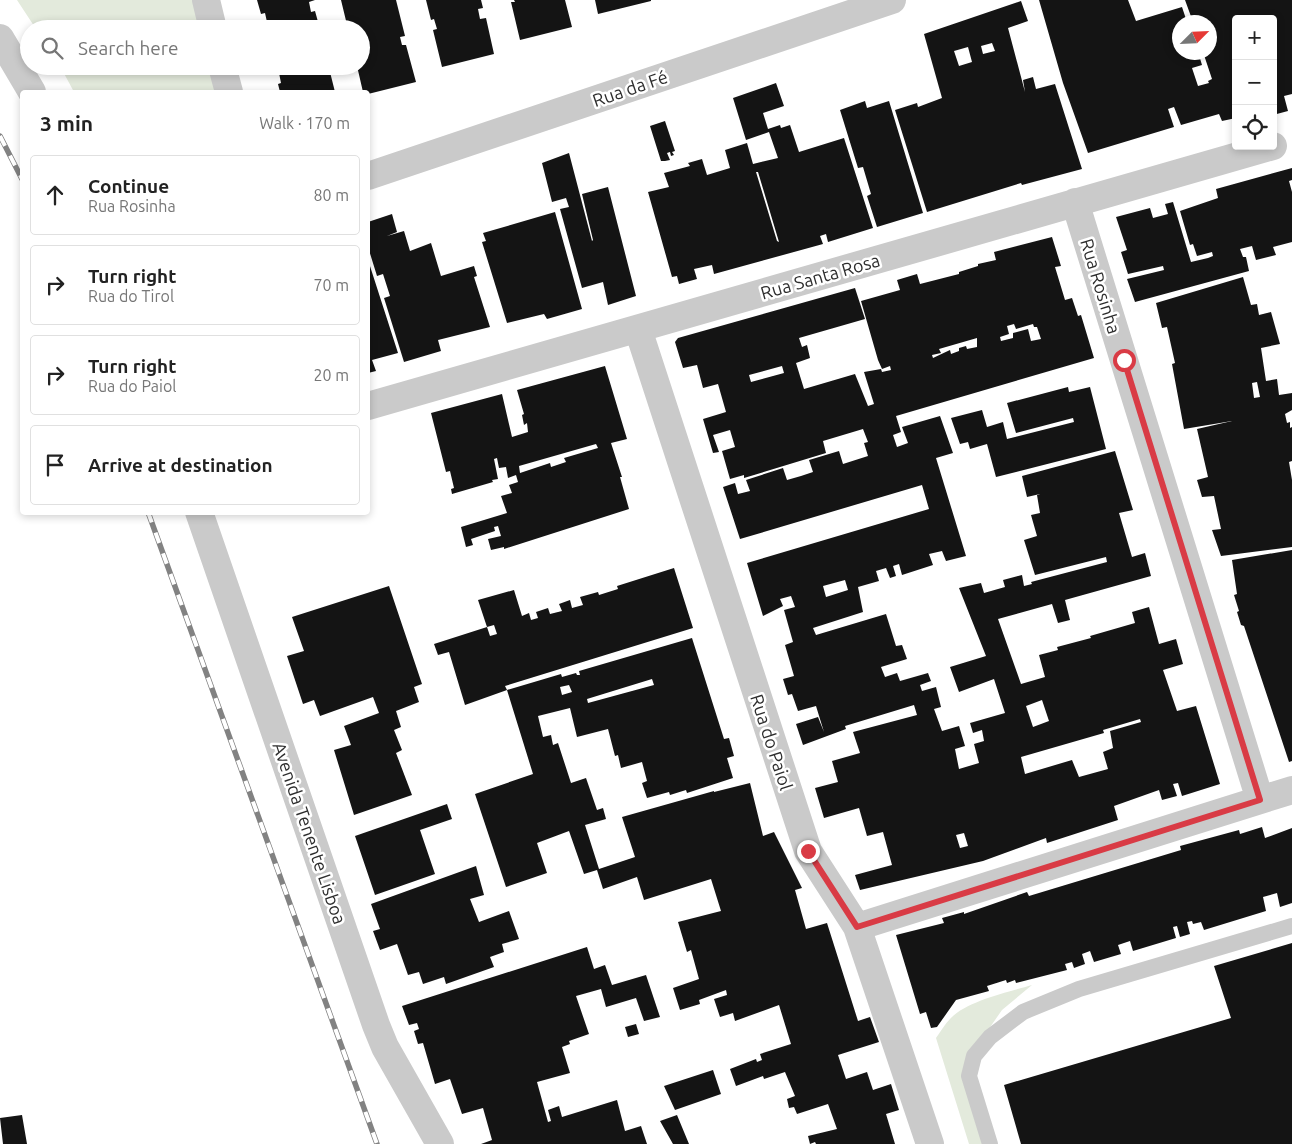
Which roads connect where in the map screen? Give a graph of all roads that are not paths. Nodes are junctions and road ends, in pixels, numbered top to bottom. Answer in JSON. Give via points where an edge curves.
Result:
{"nodes":[{"id":1,"x":206,"y":0,"type":"edge"},
{"id":2,"x":892,"y":0,"type":"edge"},
{"id":3,"x":211,"y":20,"type":"edge"},
{"id":4,"x":0,"y":38,"type":"edge"},
{"id":5,"x":20,"y":72,"type":"edge"},
{"id":6,"x":22,"y":75,"type":"edge"},
{"id":7,"x":224,"y":75,"type":"edge"},
{"id":8,"x":31,"y":90,"type":"edge"},
{"id":9,"x":228,"y":90,"type":"edge"},
{"id":10,"x":1292,"y":141,"type":"edge"},
{"id":11,"x":1277,"y":145,"type":"edge"},
{"id":12,"x":1259,"y":150,"type":"edge"},
{"id":13,"x":370,"y":175,"type":"edge"},
{"id":14,"x":1075,"y":202,"type":"junction"},
{"id":15,"x":638,"y":329,"type":"junction"},
{"id":16,"x":370,"y":405,"type":"edge"},
{"id":17,"x":200,"y":515,"type":"edge"},
{"id":18,"x":1292,"y":790,"type":"edge"},
{"id":19,"x":1260,"y":800,"type":"junction"},
{"id":20,"x":1292,"y":926,"type":"edge"},
{"id":21,"x":857,"y":927,"type":"junction"},
{"id":22,"x":440,"y":1144,"type":"edge"},
{"id":23,"x":930,"y":1144,"type":"edge"},
{"id":24,"x":990,"y":1144,"type":"edge"}],
"edges":[{"from":1,"to":3,"type":"street"},
{"from":2,"to":13,"type":"street","name":"Rua da Fé"},
{"from":4,"to":5,"type":"street"},
{"from":6,"to":8,"type":"street"},
{"from":7,"to":9,"type":"street"},
{"from":10,"to":11,"type":"street","name":"Rua Santa Rosa"},
{"from":12,"to":14,"type":"street","name":"Rua Santa Rosa"},
{"from":14,"to":15,"type":"street","name":"Rua Santa Rosa"},
{"from":14,"to":19,"type":"street","name":"Rua Rosinha"},
{"from":15,"to":16,"type":"street","name":"Rua Santa Rosa"},
{"from":15,"to":21,"type":"street","name":"Rua do Paiol","via":[[808,851]]},
{"from":17,"to":22,"type":"street","name":"Avenida Tenente Lisboa","via":[[376,1025]]},
{"from":18,"to":19,"type":"street"},
{"from":19,"to":21,"type":"street"},
{"from":20,"to":24,"type":"lane","via":[[1079,989],[1023,1012],[990,1037],[974,1056],[969,1076]]},
{"from":21,"to":23,"type":"street","name":"Rua do Paiol"}]}
